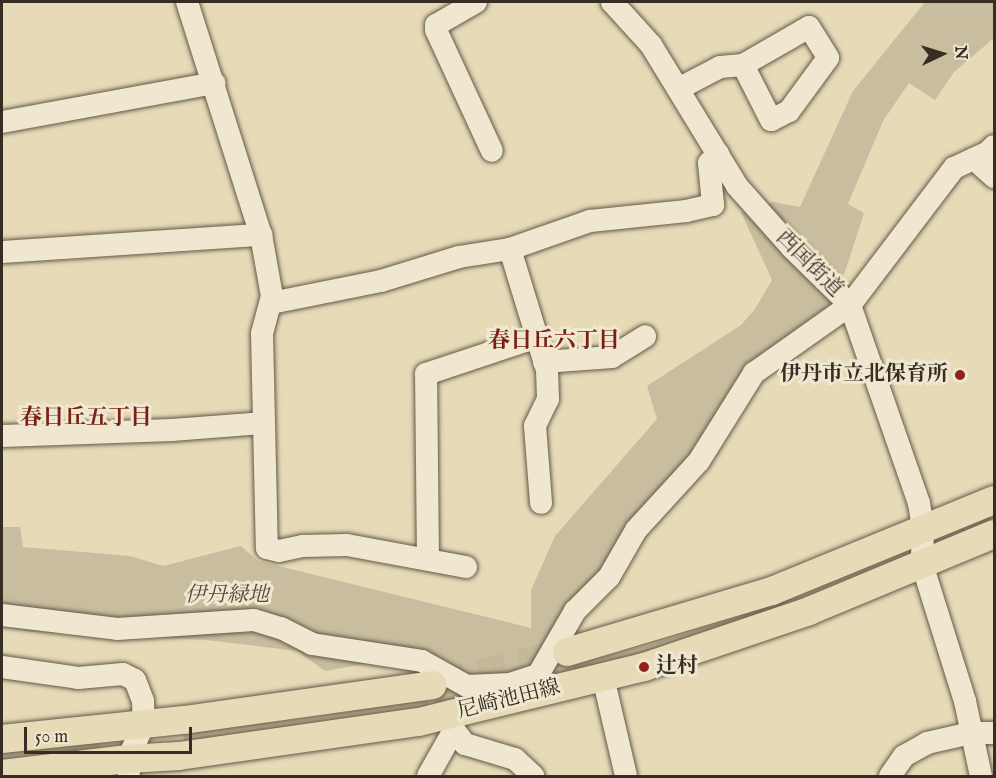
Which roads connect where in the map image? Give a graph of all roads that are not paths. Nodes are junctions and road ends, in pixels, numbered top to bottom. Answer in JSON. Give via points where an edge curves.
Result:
{"nodes":[{"id":1,"x":187,"y":2,"type":"edge"},
{"id":2,"x":476,"y":2,"type":"edge"},
{"id":3,"x":612,"y":2,"type":"edge"},
{"id":4,"x":743,"y":65,"type":"dead end"},
{"id":5,"x":214,"y":83,"type":"junction"},
{"id":6,"x":678,"y":89,"type":"junction"},
{"id":7,"x":2,"y":123,"type":"edge"},
{"id":8,"x":994,"y":146,"type":"edge"},
{"id":9,"x":492,"y":152,"type":"dead end"},
{"id":10,"x":718,"y":153,"type":"junction"},
{"id":11,"x":974,"y":159,"type":"junction"},
{"id":12,"x":994,"y":177,"type":"edge"},
{"id":13,"x":261,"y":235,"type":"junction"},
{"id":14,"x":510,"y":249,"type":"junction"},
{"id":15,"x":2,"y":252,"type":"edge"},
{"id":16,"x":271,"y":303,"type":"junction"},
{"id":17,"x":850,"y":305,"type":"junction"},
{"id":18,"x":645,"y":336,"type":"dead end"},
{"id":19,"x":537,"y":337,"type":"junction"},
{"id":20,"x":544,"y":362,"type":"junction"},
{"id":21,"x":262,"y":423,"type":"junction"},
{"id":22,"x":2,"y":436,"type":"edge"},
{"id":23,"x":994,"y":500,"type":"edge"},
{"id":24,"x":541,"y":503,"type":"dead end"},
{"id":25,"x":923,"y":529,"type":"junction"},
{"id":26,"x":994,"y":534,"type":"edge"},
{"id":27,"x":428,"y":559,"type":"junction"},
{"id":28,"x":922,"y":564,"type":"junction"},
{"id":29,"x":466,"y":567,"type":"dead end"},
{"id":30,"x":2,"y":615,"type":"edge"},
{"id":31,"x":567,"y":652,"type":"tunnel mouth"},
{"id":32,"x":2,"y":667,"type":"edge"},
{"id":33,"x":603,"y":677,"type":"junction"},
{"id":34,"x":433,"y":685,"type":"tunnel mouth"},
{"id":35,"x":453,"y":722,"type":"junction"},
{"id":36,"x":144,"y":724,"type":"junction"},
{"id":37,"x":971,"y":733,"type":"junction"},
{"id":38,"x":994,"y":734,"type":"edge"},
{"id":39,"x":2,"y":739,"type":"edge"},
{"id":40,"x":128,"y":768,"type":"edge"},
{"id":41,"x":2,"y":774,"type":"edge"},
{"id":42,"x":428,"y":777,"type":"edge"},
{"id":43,"x":533,"y":777,"type":"edge"},
{"id":44,"x":626,"y":777,"type":"edge"},
{"id":45,"x":890,"y":777,"type":"edge"},
{"id":46,"x":981,"y":777,"type":"edge"}],
"edges":[{"from":1,"to":5,"type":"street"},
{"from":2,"to":9,"type":"street","via":[[436,24],[436,30]]},
{"from":3,"to":6,"type":"street","name":"西国街道","via":[[651,45]]},
{"from":4,"to":6,"type":"street","via":[[720,67]]},
{"from":5,"to":7,"type":"street"},
{"from":5,"to":13,"type":"street"},
{"from":6,"to":10,"type":"street","name":"西国街道"},
{"from":8,"to":11,"type":"street"},
{"from":10,"to":14,"type":"street","via":[[709,163],[713,206],[590,221]]},
{"from":10,"to":17,"type":"street","name":"西国街道","via":[[737,186]]},
{"from":11,"to":12,"type":"street"},
{"from":11,"to":17,"type":"street","via":[[954,168]]},
{"from":13,"to":15,"type":"street"},
{"from":13,"to":16,"type":"street"},
{"from":14,"to":16,"type":"street","via":[[459,257],[381,281]]},
{"from":14,"to":19,"type":"street"},
{"from":16,"to":21,"type":"street","via":[[262,334]]},
{"from":17,"to":25,"type":"street","name":"西国街道","via":[[919,503]]},
{"from":17,"to":30,"type":"street","via":[[754,373],[699,461],[636,530],[609,577],[575,611],[538,675],[510,684],[467,686],[422,661],[312,644],[254,620],[117,629]]},
{"from":18,"to":20,"type":"street","via":[[612,357]]},
{"from":19,"to":20,"type":"street"},
{"from":19,"to":27,"type":"street","via":[[426,374]]},
{"from":20,"to":24,"type":"street","via":[[548,399],[536,426]]},
{"from":21,"to":22,"type":"street"},
{"from":21,"to":27,"type":"street","via":[[267,548],[279,551],[347,545]]},
{"from":23,"to":25,"type":"main road","name":"尼崎池田線"},
{"from":25,"to":28,"type":"street","name":"西国街道"},
{"from":25,"to":31,"type":"main road","name":"尼崎池田線","via":[[772,591]]},
{"from":26,"to":28,"type":"main road","name":"尼崎池田線"},
{"from":27,"to":29,"type":"street"},
{"from":28,"to":33,"type":"main road","name":"尼崎池田線","via":[[809,611]]},
{"from":28,"to":37,"type":"street","name":"西国街道","via":[[966,700]]},
{"from":32,"to":36,"type":"street","via":[[78,678],[123,674],[135,680],[143,701]]},
{"from":33,"to":35,"type":"main road","name":"尼崎池田線"},
{"from":33,"to":44,"type":"street"},
{"from":34,"to":36,"type":"main road","name":"尼崎池田線"},
{"from":35,"to":40,"type":"main road","name":"尼崎池田線","via":[[419,722],[179,756]]},
{"from":35,"to":42,"type":"street"},
{"from":35,"to":43,"type":"street","via":[[465,744],[515,759]]},
{"from":36,"to":39,"type":"main road","name":"尼崎池田線"},
{"from":36,"to":40,"type":"street"},
{"from":37,"to":38,"type":"street"},
{"from":37,"to":45,"type":"street","via":[[917,748],[904,756]]},
{"from":37,"to":46,"type":"street","name":"西国街道"},
{"from":40,"to":41,"type":"main road","name":"尼崎池田線"}]}
